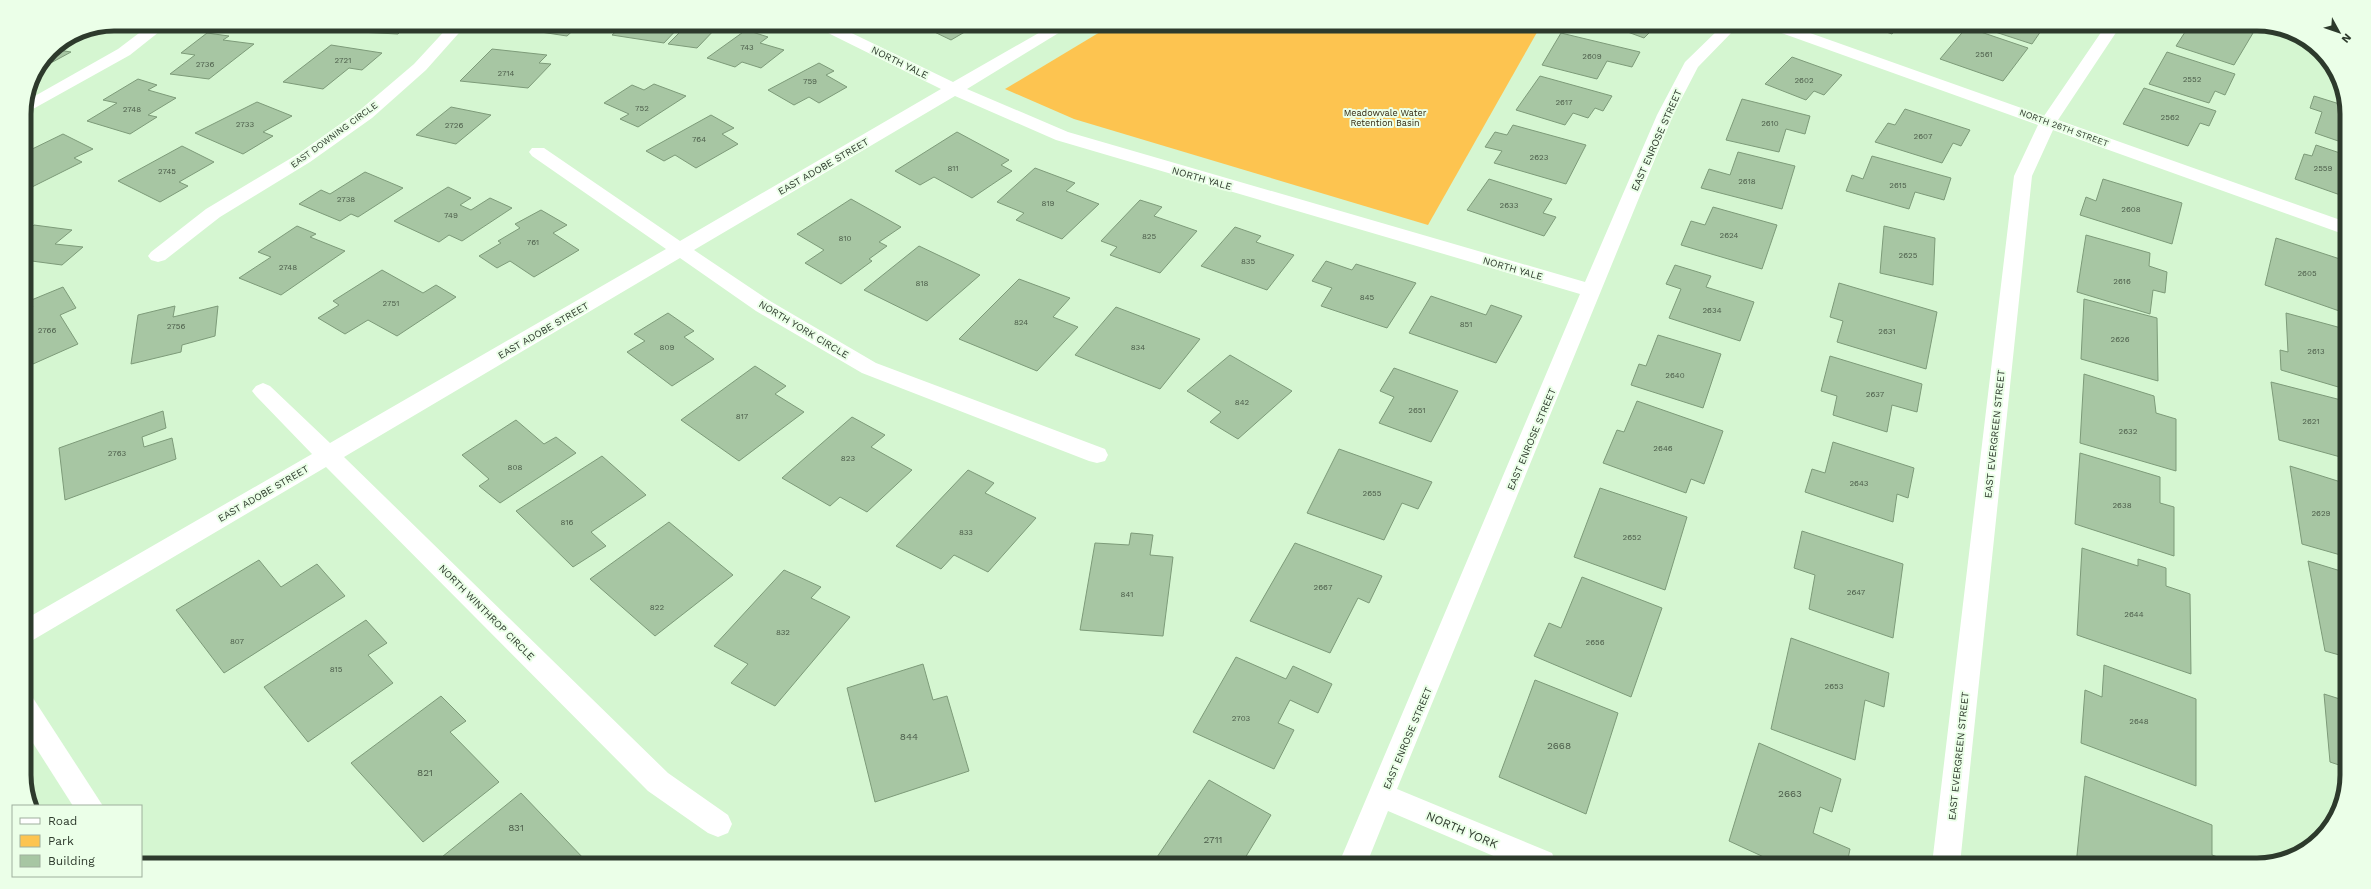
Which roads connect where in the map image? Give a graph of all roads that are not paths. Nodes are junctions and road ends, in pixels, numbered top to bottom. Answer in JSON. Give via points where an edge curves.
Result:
{"nodes":[{"id":1,"x":152,"y":31,"type":"edge"},
{"id":2,"x":453,"y":31,"type":"edge"},
{"id":3,"x":836,"y":31,"type":"edge"},
{"id":4,"x":1054,"y":31,"type":"edge"},
{"id":5,"x":1725,"y":31,"type":"edge"},
{"id":6,"x":1790,"y":31,"type":"edge"},
{"id":7,"x":2110,"y":31,"type":"edge"},
{"id":8,"x":955,"y":89,"type":"junction"},
{"id":9,"x":32,"y":105,"type":"edge"},
{"id":10,"x":2048,"y":122,"type":"junction"},
{"id":11,"x":538,"y":152,"type":"dead end"},
{"id":12,"x":2340,"y":227,"type":"edge"},
{"id":13,"x":681,"y":249,"type":"junction"},
{"id":14,"x":158,"y":256,"type":"dead end"},
{"id":15,"x":1592,"y":291,"type":"junction"},
{"id":16,"x":263,"y":391,"type":"dead end"},
{"id":17,"x":328,"y":455,"type":"junction"},
{"id":18,"x":1097,"y":455,"type":"dead end"},
{"id":19,"x":31,"y":629,"type":"edge"},
{"id":20,"x":31,"y":717,"type":"edge"},
{"id":21,"x":1383,"y":796,"type":"junction"},
{"id":22,"x":88,"y":805,"type":"edge"},
{"id":23,"x":718,"y":824,"type":"dead end"},
{"id":24,"x":1355,"y":858,"type":"edge"},
{"id":25,"x":1530,"y":858,"type":"edge"},
{"id":26,"x":1947,"y":858,"type":"edge"}],
"edges":[{"from":1,"to":9,"type":"street","via":[[124,52]]},
{"from":2,"to":14,"type":"street","name":"EAST DOWNING CIRCLE","via":[[420,67],[366,114],[304,158],[213,213]]},
{"from":3,"to":8,"type":"street","name":"NORTH YALE"},
{"from":4,"to":8,"type":"street","name":"EAST ADOBE STREET"},
{"from":5,"to":15,"type":"street","name":"EAST ENROSE STREET","via":[[1691,65],[1665,115]]},
{"from":6,"to":10,"type":"street","name":"NORTH 26TH STREET"},
{"from":7,"to":10,"type":"street","name":"EAST EVERGREEN STREET"},
{"from":8,"to":13,"type":"street","name":"EAST ADOBE STREET"},
{"from":8,"to":15,"type":"street","name":"NORTH YALE","via":[[1032,124],[1099,148]]},
{"from":10,"to":12,"type":"street","name":"NORTH 26TH STREET"},
{"from":10,"to":26,"type":"street","name":"EAST EVERGREEN STREET","via":[[2023,176]]},
{"from":11,"to":13,"type":"street","name":"NORTH YORK CIRCLE"},
{"from":13,"to":17,"type":"street","name":"EAST ADOBE STREET"},
{"from":13,"to":18,"type":"street","name":"NORTH YORK CIRCLE","via":[[763,306],[869,368]]},
{"from":15,"to":21,"type":"street","name":"EAST ENROSE STREET"},
{"from":16,"to":17,"type":"street","name":"NORTH WINTHROP CIRCLE"},
{"from":17,"to":19,"type":"street","name":"EAST ADOBE STREET"},
{"from":17,"to":23,"type":"street","name":"NORTH WINTHROP CIRCLE","via":[[658,782]]},
{"from":20,"to":22,"type":"street"},
{"from":21,"to":24,"type":"street","name":"EAST ENROSE STREET"},
{"from":21,"to":25,"type":"street","name":"NORTH YORK"}]}
